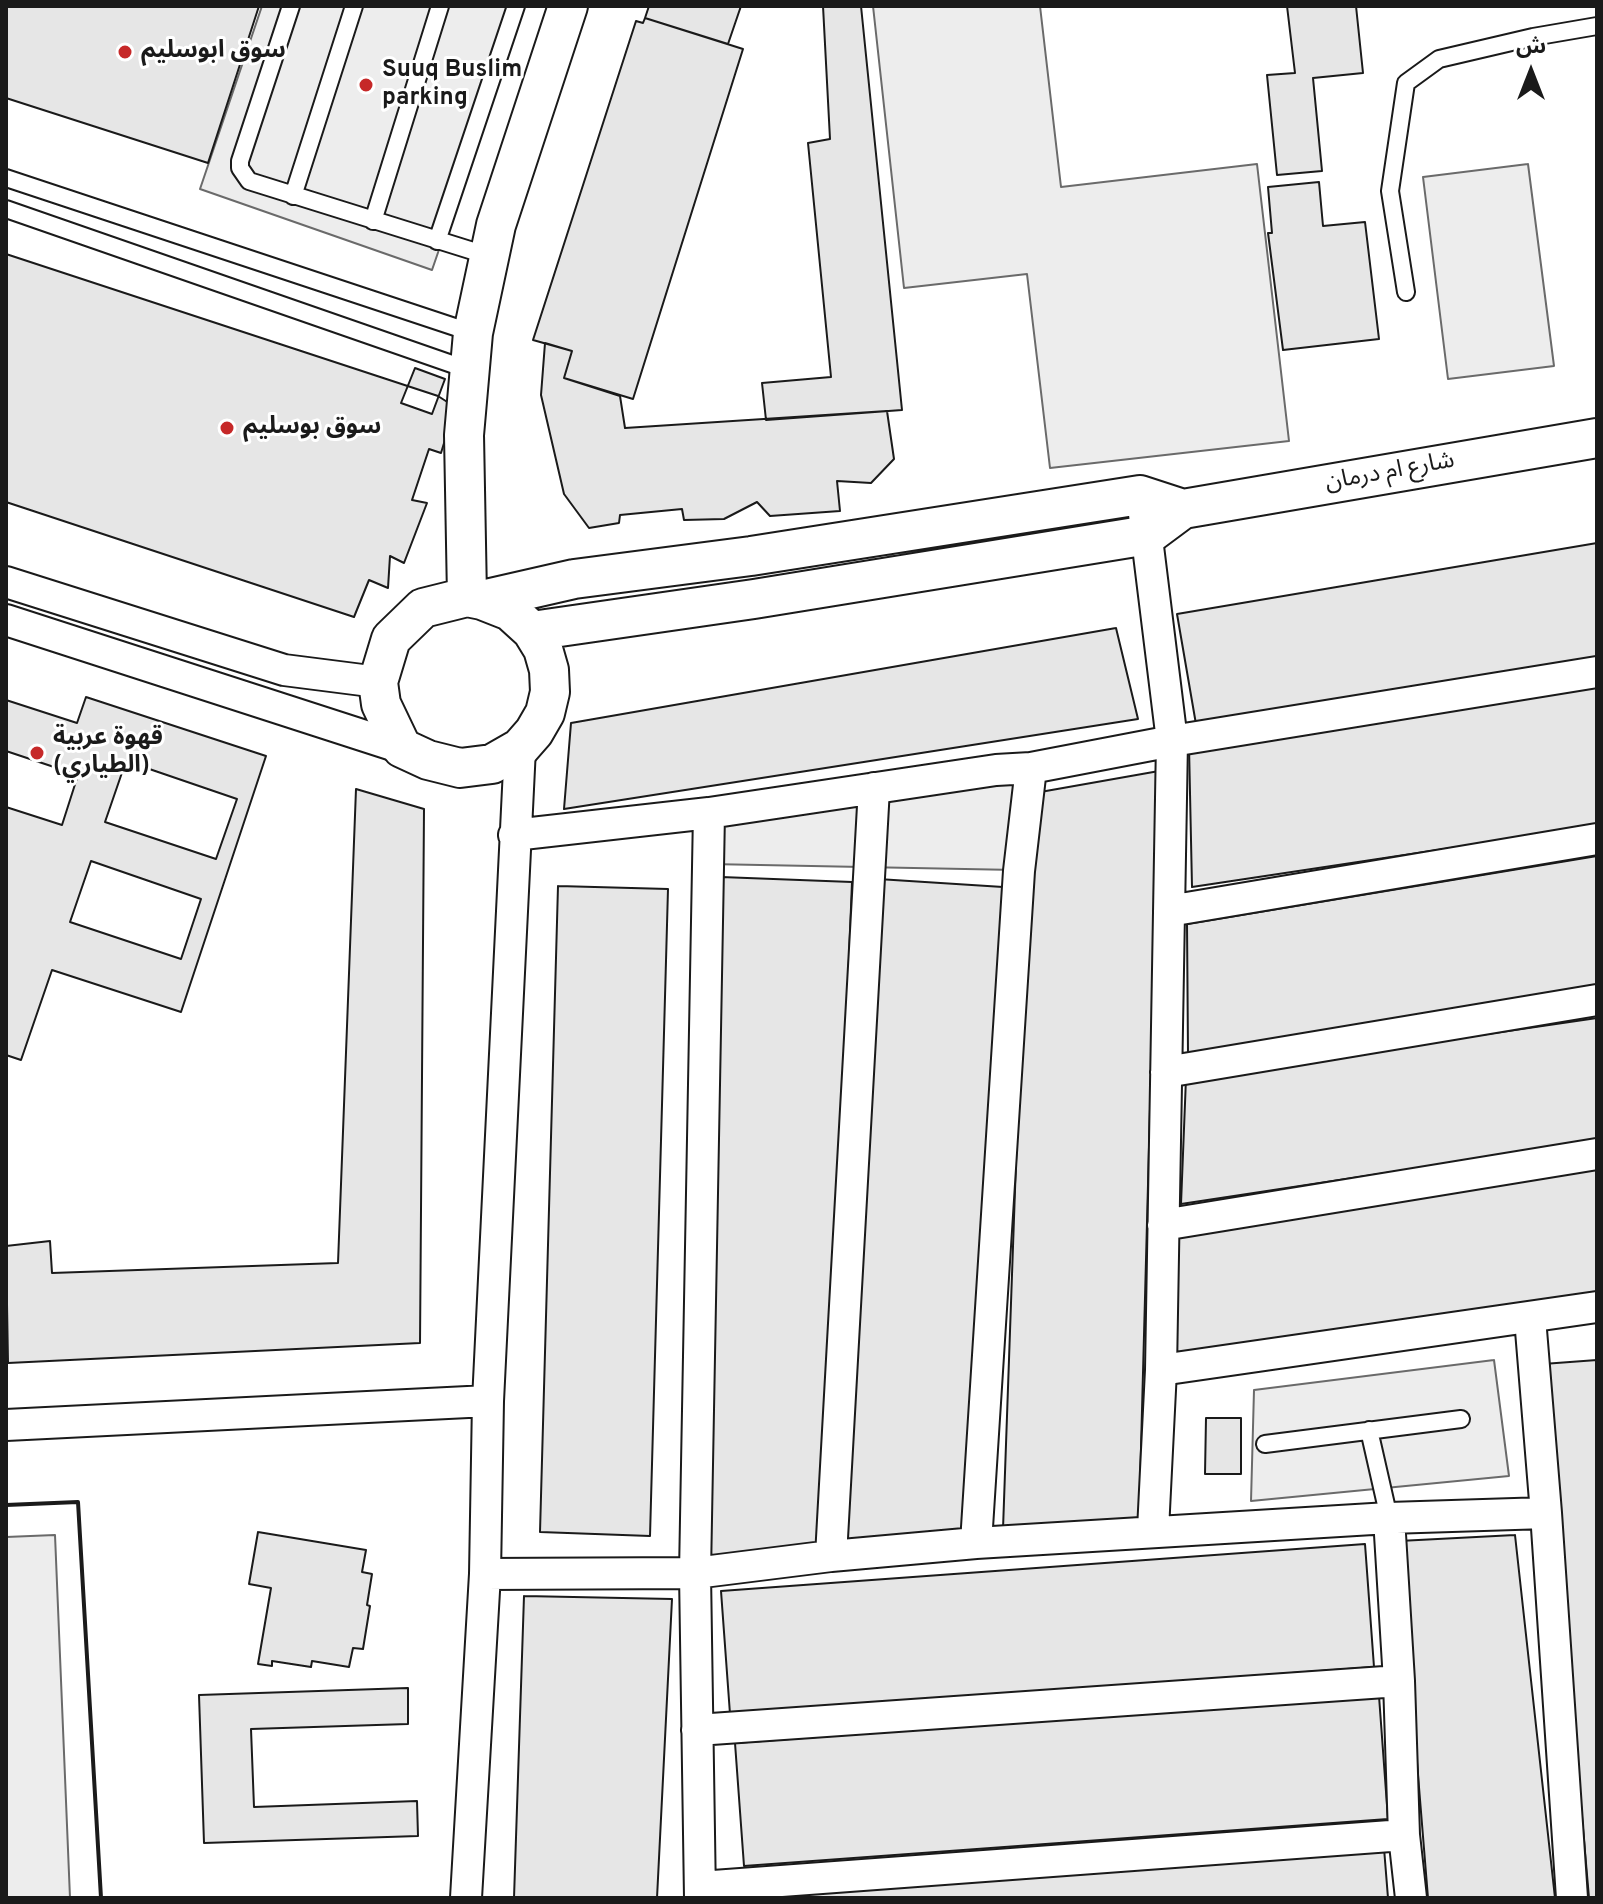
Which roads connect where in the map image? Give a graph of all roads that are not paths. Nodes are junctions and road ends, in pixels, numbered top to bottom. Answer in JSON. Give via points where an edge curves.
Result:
{"nodes":[{"id":1,"x":291,"y":6,"type":"edge"},
{"id":2,"x":354,"y":6,"type":"edge"},
{"id":3,"x":440,"y":6,"type":"edge"},
{"id":4,"x":516,"y":6,"type":"edge"},
{"id":5,"x":568,"y":6,"type":"edge"},
{"id":6,"x":1597,"y":26,"type":"edge"},
{"id":7,"x":6,"y":178,"type":"edge"},
{"id":8,"x":293,"y":196,"type":"junction"},
{"id":9,"x":6,"y":209,"type":"edge"},
{"id":10,"x":373,"y":221,"type":"junction"},
{"id":11,"x":437,"y":241,"type":"junction"},
{"id":12,"x":489,"y":256,"type":"junction"},
{"id":13,"x":1406,"y":292,"type":"dead end"},
{"id":14,"x":473,"y":333,"type":"junction"},
{"id":15,"x":469,"y":370,"type":"junction"},
{"id":16,"x":1597,"y":438,"type":"edge"},
{"id":17,"x":1140,"y":495,"type":"junction"},
{"id":18,"x":1183,"y":509,"type":"junction"},
{"id":19,"x":1148,"y":535,"type":"junction"},
{"id":20,"x":6,"y":582,"type":"edge"},
{"id":21,"x":474,"y":598,"type":"junction"},
{"id":22,"x":6,"y":620,"type":"edge"},
{"id":23,"x":532,"y":631,"type":"junction"},
{"id":24,"x":1597,"y":672,"type":"edge"},
{"id":25,"x":378,"y":682,"type":"junction"},
{"id":26,"x":1172,"y":741,"type":"junction"},
{"id":27,"x":402,"y":748,"type":"junction"},
{"id":28,"x":520,"y":748,"type":"junction"},
{"id":29,"x":1031,"y":768,"type":"junction"},
{"id":30,"x":874,"y":788,"type":"junction"},
{"id":31,"x":709,"y":813,"type":"junction"},
{"id":32,"x":514,"y":835,"type":"junction"},
{"id":33,"x":1597,"y":839,"type":"edge"},
{"id":34,"x":1169,"y":911,"type":"junction"},
{"id":35,"x":1597,"y":1000,"type":"edge"},
{"id":36,"x":1166,"y":1072,"type":"junction"},
{"id":37,"x":1597,"y":1154,"type":"edge"},
{"id":38,"x":1163,"y":1225,"type":"junction"},
{"id":39,"x":1597,"y":1307,"type":"edge"},
{"id":40,"x":1530,"y":1318,"type":"junction"},
{"id":41,"x":1161,"y":1370,"type":"junction"},
{"id":42,"x":488,"y":1401,"type":"junction"},
{"id":43,"x":1461,"y":1419,"type":"dead end"},
{"id":44,"x":6,"y":1425,"type":"edge"},
{"id":45,"x":1369,"y":1430,"type":"junction"},
{"id":46,"x":1265,"y":1444,"type":"dead end"},
{"id":47,"x":1546,"y":1513,"type":"junction"},
{"id":48,"x":1389,"y":1518,"type":"junction"},
{"id":49,"x":1153,"y":1530,"type":"junction"},
{"id":50,"x":976,"y":1543,"type":"junction"},
{"id":51,"x":831,"y":1556,"type":"junction"},
{"id":52,"x":695,"y":1573,"type":"junction"},
{"id":53,"x":485,"y":1574,"type":"junction"},
{"id":54,"x":1399,"y":1681,"type":"junction"},
{"id":55,"x":697,"y":1730,"type":"junction"},
{"id":56,"x":1404,"y":1835,"type":"junction"},
{"id":57,"x":700,"y":1893,"type":"edge"},
{"id":58,"x":466,"y":1898,"type":"edge"},
{"id":59,"x":1411,"y":1898,"type":"edge"},
{"id":60,"x":1572,"y":1898,"type":"edge"}],
"edges":[{"from":1,"to":8,"type":"lane","via":[[240,168],[249,181]]},
{"from":2,"to":8,"type":"lane"},
{"from":3,"to":10,"type":"lane"},
{"from":4,"to":11,"type":"lane"},
{"from":5,"to":12,"type":"street"},
{"from":6,"to":13,"type":"lane","via":[[1439,59],[1406,83],[1390,191]]},
{"from":7,"to":14,"type":"lane"},
{"from":8,"to":10,"type":"lane"},
{"from":9,"to":15,"type":"lane"},
{"from":10,"to":11,"type":"lane"},
{"from":11,"to":12,"type":"lane"},
{"from":12,"to":14,"type":"street"},
{"from":14,"to":15,"type":"street"},
{"from":15,"to":21,"type":"street","via":[[464,435]]},
{"from":16,"to":18,"type":"street","name":"شارع ام درمان"},
{"from":17,"to":18,"type":"street"},
{"from":17,"to":19,"type":"street"},
{"from":17,"to":21,"type":"street"},
{"from":18,"to":19,"type":"street"},
{"from":19,"to":23,"type":"street"},
{"from":19,"to":26,"type":"street"},
{"from":20,"to":25,"type":"street","via":[[284,670]]},
{"from":21,"to":23,"type":"street","via":[[510,611]]},
{"from":21,"to":25,"type":"street","via":[[423,608],[391,639]]},
{"from":22,"to":27,"type":"street"},
{"from":23,"to":28,"type":"street","via":[[546,660],[550,692],[545,713]]},
{"from":24,"to":26,"type":"street"},
{"from":25,"to":27,"type":"street","via":[[381,704]]},
{"from":26,"to":29,"type":"street"},
{"from":26,"to":34,"type":"street"},
{"from":27,"to":28,"type":"street","via":[[460,768],[492,764]]},
{"from":28,"to":32,"type":"street"},
{"from":29,"to":30,"type":"street"},
{"from":29,"to":50,"type":"street","via":[[1019,871]]},
{"from":30,"to":31,"type":"street"},
{"from":30,"to":51,"type":"street"},
{"from":31,"to":32,"type":"street"},
{"from":31,"to":52,"type":"street"},
{"from":32,"to":42,"type":"street"},
{"from":33,"to":34,"type":"street"},
{"from":34,"to":36,"type":"street"},
{"from":35,"to":36,"type":"street"},
{"from":36,"to":38,"type":"street"},
{"from":37,"to":38,"type":"street"},
{"from":38,"to":41,"type":"street"},
{"from":39,"to":40,"type":"street"},
{"from":40,"to":41,"type":"street"},
{"from":40,"to":47,"type":"street"},
{"from":41,"to":49,"type":"street"},
{"from":42,"to":44,"type":"street"},
{"from":42,"to":53,"type":"street"},
{"from":43,"to":45,"type":"lane"},
{"from":45,"to":46,"type":"lane"},
{"from":45,"to":48,"type":"lane"},
{"from":47,"to":48,"type":"street"},
{"from":47,"to":60,"type":"street"},
{"from":48,"to":49,"type":"street"},
{"from":48,"to":54,"type":"street"},
{"from":49,"to":50,"type":"street"},
{"from":50,"to":51,"type":"street"},
{"from":51,"to":52,"type":"street"},
{"from":52,"to":53,"type":"street"},
{"from":52,"to":55,"type":"street"},
{"from":53,"to":58,"type":"street"},
{"from":54,"to":55,"type":"street"},
{"from":54,"to":56,"type":"street"},
{"from":55,"to":57,"type":"street"},
{"from":56,"to":57,"type":"street"},
{"from":56,"to":59,"type":"street"}]}
